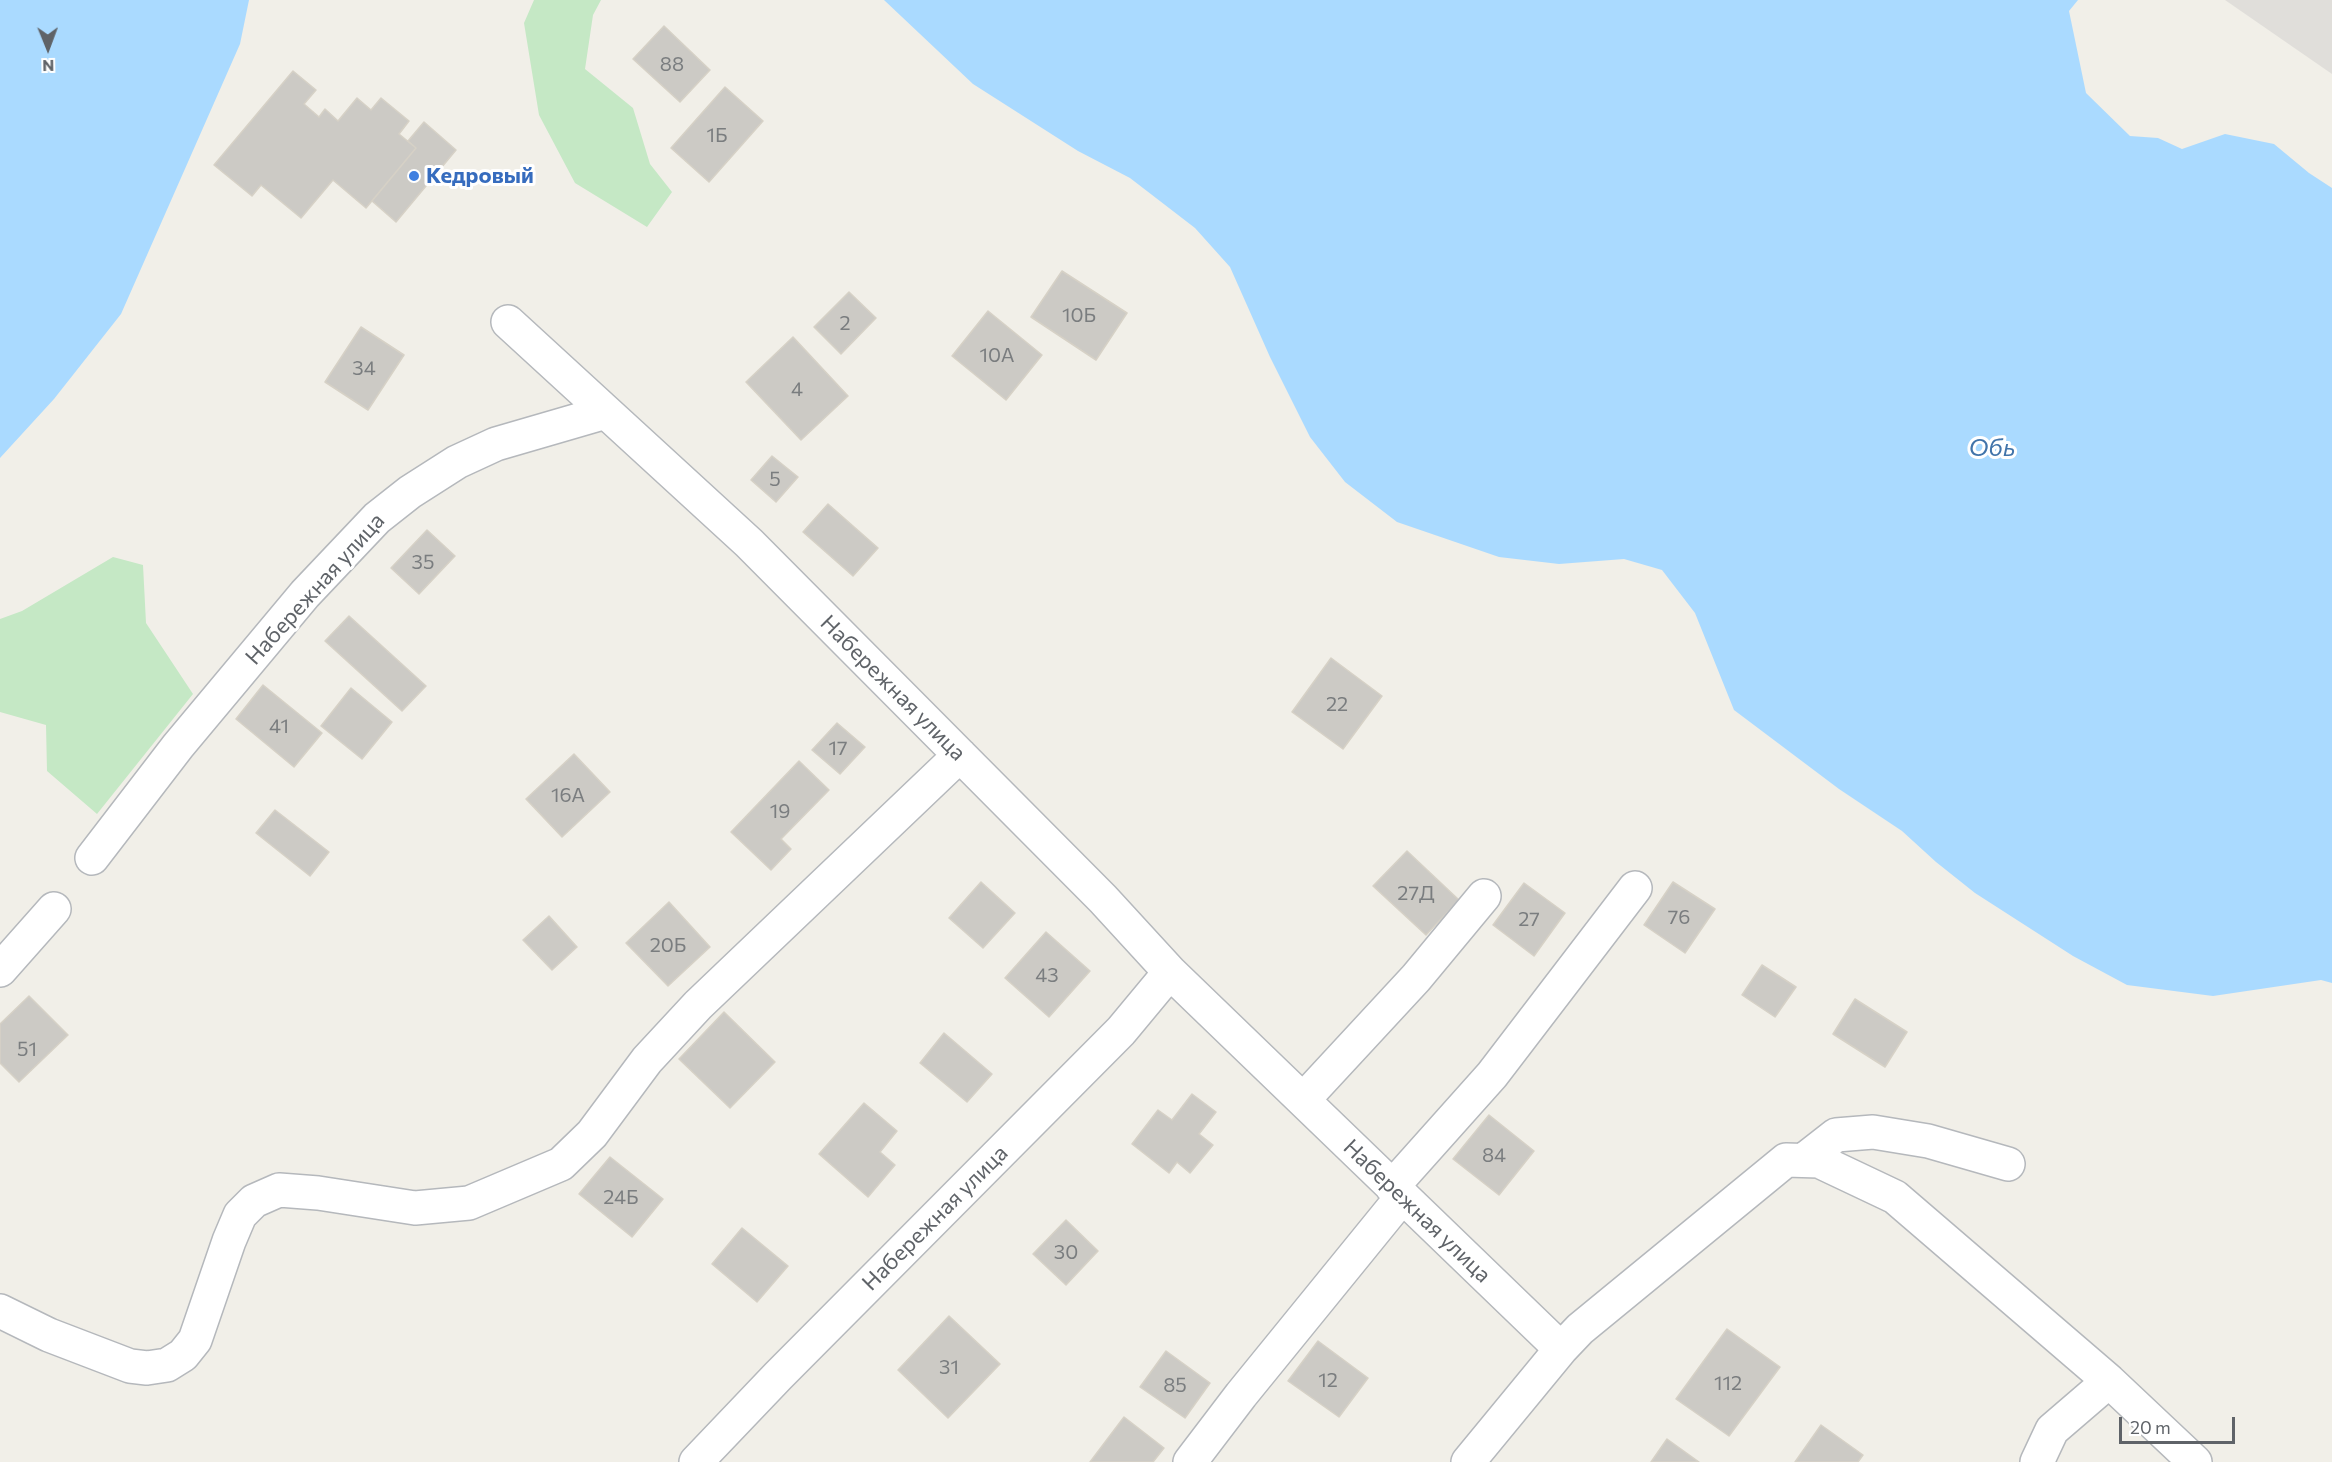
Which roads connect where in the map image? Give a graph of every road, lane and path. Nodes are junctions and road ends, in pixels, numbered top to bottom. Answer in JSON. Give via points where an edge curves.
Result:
{"nodes":[{"id":1,"x":508,"y":322,"type":"dead end"},
{"id":2,"x":606,"y":412,"type":"junction"},
{"id":3,"x":960,"y":755,"type":"junction"},
{"id":4,"x":92,"y":858,"type":"dead end"},
{"id":5,"x":1635,"y":888,"type":"dead end"},
{"id":6,"x":1484,"y":896,"type":"dead end"},
{"id":7,"x":54,"y":909,"type":"dead end"},
{"id":8,"x":0,"y":970,"type":"edge"},
{"id":9,"x":1170,"y":972,"type":"junction"},
{"id":10,"x":1303,"y":1101,"type":"junction"},
{"id":11,"x":1795,"y":1160,"type":"junction"},
{"id":12,"x":2008,"y":1164,"type":"dead end"},
{"id":13,"x":1397,"y":1192,"type":"junction"},
{"id":14,"x":0,"y":1311,"type":"edge"},
{"id":15,"x":1561,"y":1349,"type":"junction"},
{"id":16,"x":2109,"y":1381,"type":"junction"},
{"id":17,"x":696,"y":1462,"type":"edge"},
{"id":18,"x":1190,"y":1462,"type":"edge"},
{"id":19,"x":1468,"y":1462,"type":"edge"},
{"id":20,"x":2037,"y":1462,"type":"edge"},
{"id":21,"x":2195,"y":1462,"type":"edge"}],
"edges":[{"from":1,"to":2,"type":"street","name":"Набережная улица"},
{"from":2,"to":3,"type":"street","name":"Набережная улица","via":[[749,543]]},
{"from":2,"to":4,"type":"street","name":"Набережная улица","via":[[496,444],[457,462],[376,518],[305,594],[193,728]]},
{"from":3,"to":9,"type":"street","name":"Набережная улица"},
{"from":3,"to":14,"type":"street","via":[[698,1005],[646,1060],[592,1134],[561,1164],[469,1203],[415,1208],[279,1190],[254,1201],[240,1215],[195,1340],[183,1355],[166,1365],[130,1366],[49,1335]]},
{"from":5,"to":13,"type":"street"},
{"from":6,"to":10,"type":"street","via":[[1416,978]]},
{"from":7,"to":8,"type":"street"},
{"from":9,"to":10,"type":"street","name":"Набережная улица"},
{"from":9,"to":17,"type":"street","name":"Набережная улица","via":[[1121,1031]]},
{"from":10,"to":13,"type":"street","name":"Набережная улица"},
{"from":11,"to":12,"type":"street","via":[[1836,1135],[1873,1132],[1928,1141]]},
{"from":11,"to":15,"type":"street","via":[[1580,1329]]},
{"from":11,"to":16,"type":"street","via":[[1819,1161],[1895,1197]]},
{"from":13,"to":15,"type":"street","name":"Набережная улица"},
{"from":13,"to":18,"type":"street"},
{"from":15,"to":19,"type":"street"},
{"from":16,"to":20,"type":"street","via":[[2052,1430]]},
{"from":16,"to":21,"type":"street"}]}
